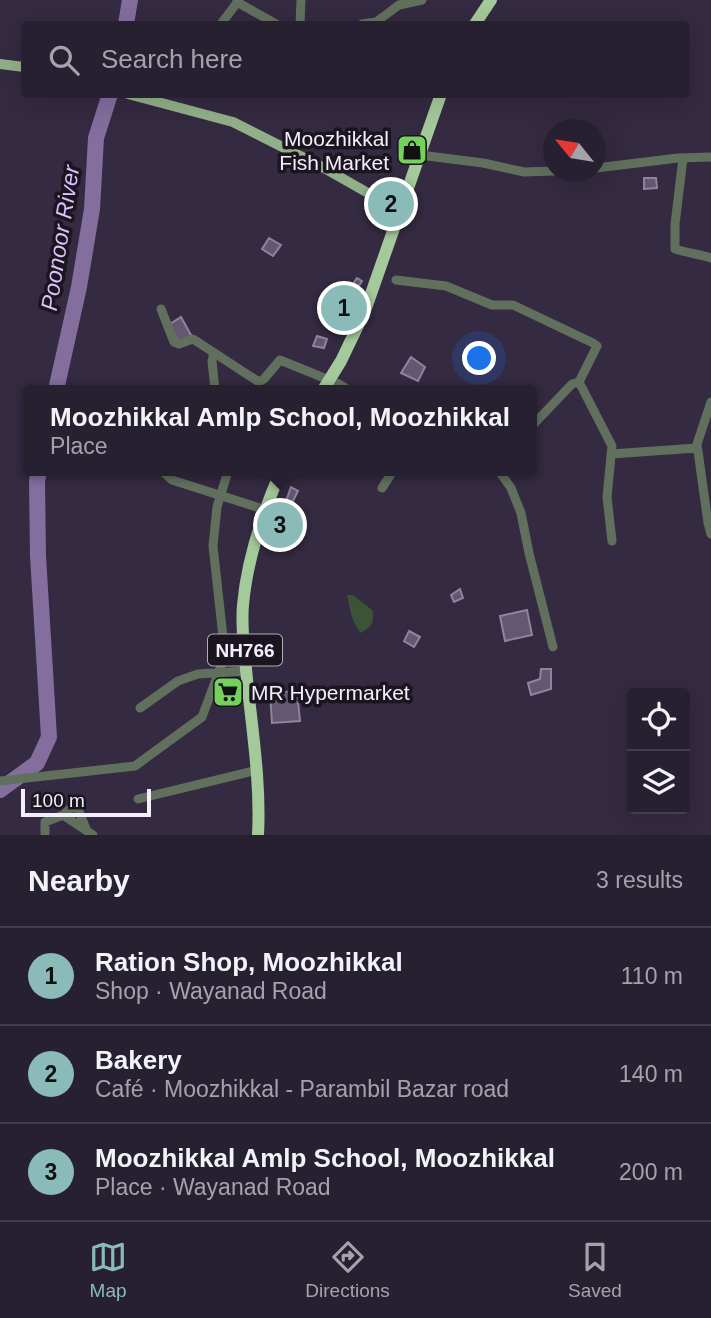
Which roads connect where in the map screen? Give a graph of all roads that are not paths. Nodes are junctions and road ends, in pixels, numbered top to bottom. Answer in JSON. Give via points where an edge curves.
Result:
{"nodes":[{"id":1,"x":301,"y":0,"type":"edge"},
{"id":2,"x":422,"y":0,"type":"edge"},
{"id":3,"x":491,"y":0,"type":"edge"},
{"id":4,"x":238,"y":1,"type":"edge"},
{"id":5,"x":222,"y":21,"type":"edge"},
{"id":6,"x":271,"y":21,"type":"edge"},
{"id":7,"x":300,"y":21,"type":"edge"},
{"id":8,"x":377,"y":21,"type":"edge"},
{"id":9,"x":477,"y":21,"type":"edge"},
{"id":10,"x":0,"y":65,"type":"edge"},
{"id":11,"x":21,"y":67,"type":"edge"},
{"id":12,"x":143,"y":98,"type":"edge"},
{"id":13,"x":440,"y":98,"type":"edge"},
{"id":14,"x":420,"y":155,"type":"junction"},
{"id":15,"x":711,"y":157,"type":"edge"},
{"id":16,"x":683,"y":158,"type":"junction"},
{"id":17,"x":606,"y":167,"type":"edge"},
{"id":18,"x":543,"y":171,"type":"edge"},
{"id":19,"x":398,"y":218,"type":"junction"},
{"id":20,"x":711,"y":258,"type":"edge"},
{"id":21,"x":396,"y":280,"type":"dead end"},
{"id":22,"x":161,"y":309,"type":"dead end"},
{"id":23,"x":214,"y":354,"type":"junction"},
{"id":24,"x":579,"y":382,"type":"junction"},
{"id":25,"x":214,"y":385,"type":"edge"},
{"id":26,"x":324,"y":385,"type":"edge"},
{"id":27,"x":327,"y":385,"type":"edge"},
{"id":28,"x":711,"y":402,"type":"edge"},
{"id":29,"x":537,"y":421,"type":"edge"},
{"id":30,"x":697,"y":448,"type":"junction"},
{"id":31,"x":611,"y":454,"type":"junction"},
{"id":32,"x":168,"y":476,"type":"edge"},
{"id":33,"x":227,"y":476,"type":"edge"},
{"id":34,"x":279,"y":476,"type":"edge"},
{"id":35,"x":390,"y":476,"type":"edge"},
{"id":36,"x":503,"y":476,"type":"edge"},
{"id":37,"x":382,"y":488,"type":"dead end"},
{"id":38,"x":221,"y":495,"type":"junction"},
{"id":39,"x":266,"y":510,"type":"junction"},
{"id":40,"x":711,"y":534,"type":"edge"},
{"id":41,"x":612,"y":541,"type":"dead end"},
{"id":42,"x":553,"y":647,"type":"dead end"},
{"id":43,"x":246,"y":671,"type":"junction"},
{"id":44,"x":219,"y":672,"type":"junction"},
{"id":45,"x":140,"y":708,"type":"dead end"},
{"id":46,"x":257,"y":770,"type":"junction"},
{"id":47,"x":0,"y":781,"type":"edge"},
{"id":48,"x":138,"y":799,"type":"dead end"},
{"id":49,"x":63,"y":815,"type":"junction"},
{"id":50,"x":90,"y":833,"type":"edge"},
{"id":51,"x":46,"y":835,"type":"edge"},
{"id":52,"x":258,"y":835,"type":"edge"}],
"edges":[{"from":1,"to":7,"type":"street"},
{"from":2,"to":8,"type":"street","via":[[399,5]]},
{"from":3,"to":9,"type":"highway"},
{"from":4,"to":5,"type":"street"},
{"from":4,"to":6,"type":"street"},
{"from":10,"to":11,"type":"main road"},
{"from":12,"to":19,"type":"main road","via":[[233,122],[368,193]]},
{"from":13,"to":14,"type":"highway"},
{"from":14,"to":18,"type":"street"},
{"from":14,"to":19,"type":"highway"},
{"from":15,"to":16,"type":"street"},
{"from":16,"to":17,"type":"street"},
{"from":16,"to":20,"type":"street","via":[[675,249]]},
{"from":19,"to":27,"type":"highway","via":[[365,310]]},
{"from":21,"to":24,"type":"street","via":[[446,286],[492,305],[513,305],[593,343],[597,346]]},
{"from":22,"to":23,"type":"street","via":[[174,342],[193,339]]},
{"from":23,"to":25,"type":"street"},
{"from":23,"to":26,"type":"street","via":[[259,382],[280,360]]},
{"from":24,"to":29,"type":"street"},
{"from":24,"to":31,"type":"street","via":[[612,446]]},
{"from":28,"to":30,"type":"street"},
{"from":30,"to":31,"type":"street"},
{"from":30,"to":40,"type":"street"},
{"from":31,"to":41,"type":"street","via":[[607,497]]},
{"from":32,"to":38,"type":"street"},
{"from":33,"to":38,"type":"street"},
{"from":34,"to":39,"type":"highway","number":"NH766"},
{"from":35,"to":37,"type":"street"},
{"from":36,"to":42,"type":"street","via":[[522,513]]},
{"from":38,"to":39,"type":"street"},
{"from":38,"to":44,"type":"street","via":[[213,546],[225,655]]},
{"from":39,"to":43,"type":"highway","number":"NH766","via":[[242,607]]},
{"from":43,"to":44,"type":"street"},
{"from":43,"to":46,"type":"highway","number":"NH766"},
{"from":44,"to":45,"type":"street","via":[[177,681]]},
{"from":44,"to":47,"type":"street","via":[[202,717],[135,766]]},
{"from":46,"to":48,"type":"street"},
{"from":46,"to":52,"type":"highway","number":"NH766"},
{"from":49,"to":50,"type":"street"},
{"from":49,"to":50,"type":"street","via":[[76,804]]},
{"from":49,"to":51,"type":"street","via":[[46,822]]}]}
